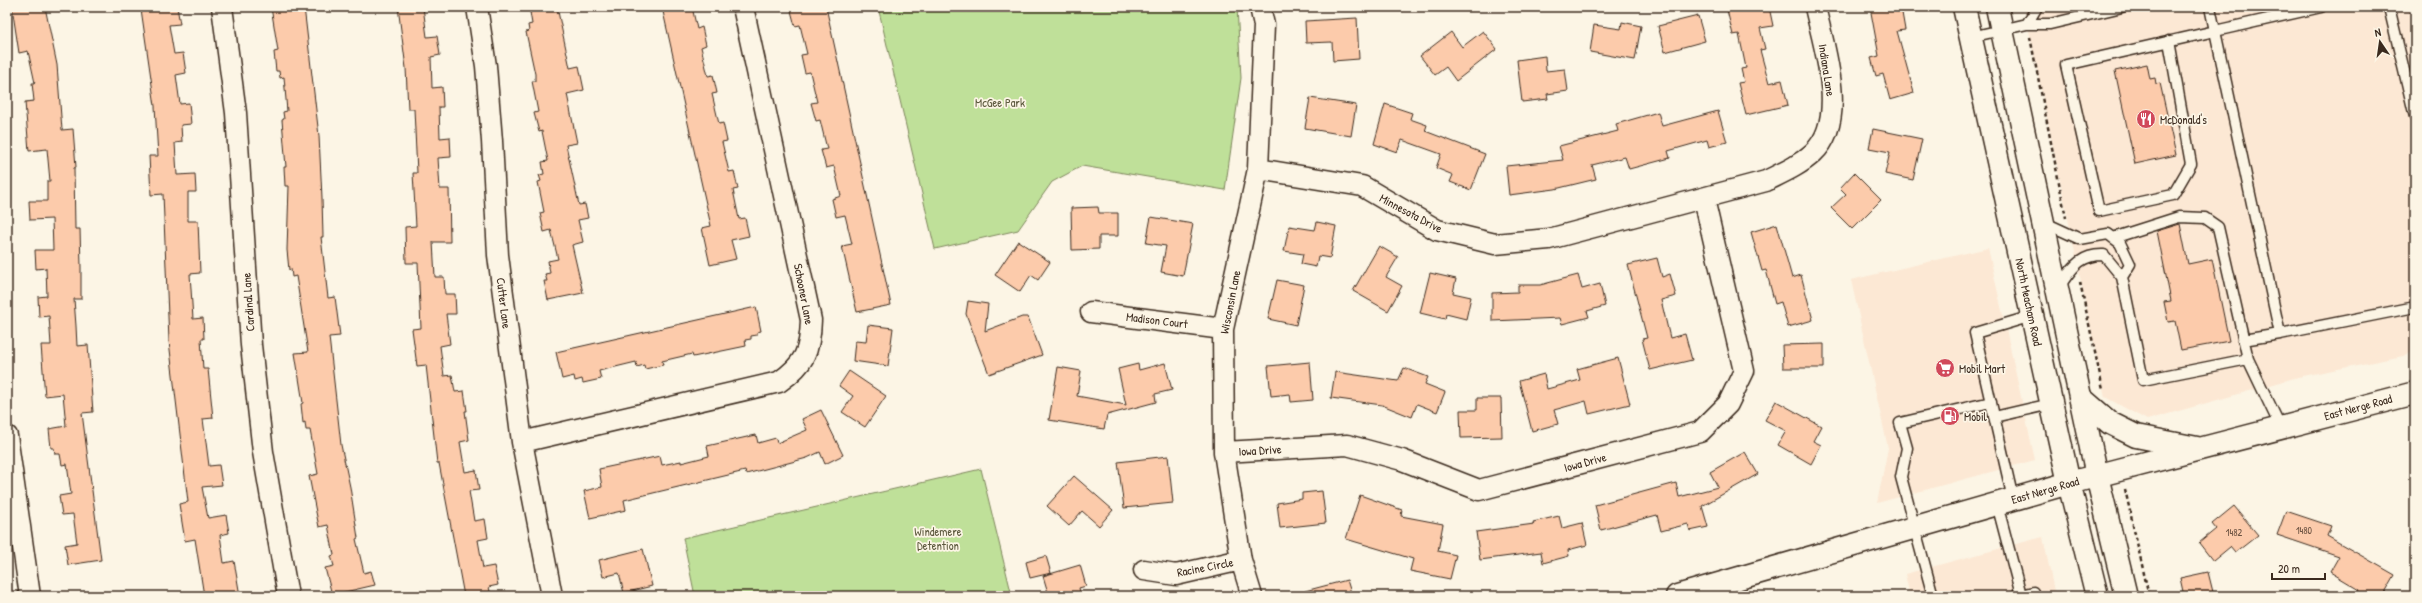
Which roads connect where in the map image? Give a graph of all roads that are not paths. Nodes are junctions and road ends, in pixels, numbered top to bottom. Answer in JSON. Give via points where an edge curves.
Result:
{"nodes":[{"id":1,"x":222,"y":7,"type":"edge"},
{"id":2,"x":477,"y":7,"type":"edge"},
{"id":3,"x":743,"y":7,"type":"edge"},
{"id":4,"x":1260,"y":7,"type":"edge"},
{"id":5,"x":1815,"y":7,"type":"edge"},
{"id":6,"x":1964,"y":7,"type":"edge"},
{"id":7,"x":1997,"y":7,"type":"edge"},
{"id":8,"x":2037,"y":7,"type":"edge"},
{"id":9,"x":2122,"y":7,"type":"edge"},
{"id":10,"x":2210,"y":7,"type":"edge"},
{"id":11,"x":2321,"y":7,"type":"edge"},
{"id":12,"x":2389,"y":7,"type":"edge"},
{"id":13,"x":2027,"y":24,"type":"junction"},
{"id":14,"x":2002,"y":30,"type":"junction"},
{"id":15,"x":2215,"y":31,"type":"junction"},
{"id":16,"x":1971,"y":37,"type":"junction"},
{"id":17,"x":2169,"y":41,"type":"junction"},
{"id":18,"x":2415,"y":117,"type":"edge"},
{"id":19,"x":1258,"y":169,"type":"junction"},
{"id":20,"x":1704,"y":199,"type":"junction"},
{"id":21,"x":2043,"y":222,"type":"junction"},
{"id":22,"x":2113,"y":238,"type":"junction"},
{"id":23,"x":2122,"y":277,"type":"junction"},
{"id":24,"x":2057,"y":288,"type":"junction"},
{"id":25,"x":2415,"y":307,"type":"edge"},
{"id":26,"x":1091,"y":312,"type":"dead end"},
{"id":27,"x":2032,"y":316,"type":"junction"},
{"id":28,"x":1223,"y":329,"type":"junction"},
{"id":29,"x":2280,"y":334,"type":"junction"},
{"id":30,"x":2244,"y":340,"type":"junction"},
{"id":31,"x":2248,"y":359,"type":"junction"},
{"id":32,"x":2415,"y":392,"type":"edge"},
{"id":33,"x":2080,"y":397,"type":"junction"},
{"id":34,"x":1991,"y":402,"type":"junction"},
{"id":35,"x":2051,"y":404,"type":"junction"},
{"id":36,"x":1994,"y":417,"type":"junction"},
{"id":37,"x":2281,"y":428,"type":"junction"},
{"id":38,"x":7,"y":436,"type":"edge"},
{"id":39,"x":522,"y":442,"type":"junction"},
{"id":40,"x":2202,"y":448,"type":"junction"},
{"id":41,"x":1224,"y":452,"type":"junction"},
{"id":42,"x":2097,"y":476,"type":"junction"},
{"id":43,"x":2069,"y":483,"type":"junction"},
{"id":44,"x":2005,"y":502,"type":"junction"},
{"id":45,"x":1914,"y":528,"type":"junction"},
{"id":46,"x":1241,"y":560,"type":"junction"},
{"id":47,"x":1144,"y":570,"type":"dead end"},
{"id":48,"x":2018,"y":595,"type":"edge"},
{"id":49,"x":30,"y":596,"type":"edge"},
{"id":50,"x":288,"y":596,"type":"edge"},
{"id":51,"x":552,"y":596,"type":"edge"},
{"id":52,"x":1252,"y":596,"type":"edge"},
{"id":53,"x":1677,"y":596,"type":"edge"},
{"id":54,"x":1933,"y":596,"type":"edge"},
{"id":55,"x":2034,"y":596,"type":"edge"},
{"id":56,"x":2097,"y":596,"type":"edge"},
{"id":57,"x":2126,"y":596,"type":"edge"}],
"edges":[{"from":1,"to":50,"type":"street","name":"Cardinal Lane","via":[[236,113],[251,345],[262,444]]},
{"from":2,"to":39,"type":"street","name":"Cutter Lane","via":[[486,66],[498,255]]},
{"from":3,"to":39,"type":"street","name":"Schooner Lane","via":[[811,320],[811,341],[806,355],[795,370],[779,382]]},
{"from":4,"to":19,"type":"street","name":"Wisconsin Lane","via":[[1264,25]]},
{"from":5,"to":20,"type":"street","name":"Indiana Lane","via":[[1830,78],[1832,105],[1827,134],[1814,153],[1791,169],[1766,181]]},
{"from":6,"to":16,"type":"main road","name":"North Meacham Road"},
{"from":7,"to":14,"type":"main road"},
{"from":8,"to":13,"type":"lane"},
{"from":9,"to":13,"type":"lane","via":[[2050,24]]},
{"from":10,"to":15,"type":"lane"},
{"from":11,"to":15,"type":"lane"},
{"from":12,"to":18,"type":"lane"},
{"from":13,"to":14,"type":"lane"},
{"from":14,"to":16,"type":"lane"},
{"from":14,"to":21,"type":"main road"},
{"from":15,"to":17,"type":"lane"},
{"from":15,"to":29,"type":"lane"},
{"from":16,"to":27,"type":"main road","name":"North Meacham Road"},
{"from":17,"to":17,"type":"lane","via":[[2066,65],[2099,211],[2173,195],[2191,164]]},
{"from":19,"to":20,"type":"street","name":"Minnesota Drive","via":[[1362,186],[1437,230],[1495,244],[1549,239]]},
{"from":19,"to":28,"type":"street","name":"Wisconsin Lane"},
{"from":20,"to":41,"type":"street","name":"Iowa Drive","via":[[1744,371],[1728,404],[1700,432],[1479,490],[1402,460],[1347,445]]},
{"from":21,"to":22,"type":"lane","via":[[2080,239],[2108,234]]},
{"from":21,"to":24,"type":"main road"},
{"from":22,"to":23,"type":"lane","via":[[2120,243],[2130,264]]},
{"from":22,"to":30,"type":"lane","via":[[2180,217],[2205,218],[2218,227]]},
{"from":23,"to":24,"type":"lane","via":[[2104,255],[2090,255],[2073,267]]},
{"from":23,"to":31,"type":"lane","via":[[2143,380]]},
{"from":24,"to":33,"type":"main road"},
{"from":25,"to":29,"type":"lane"},
{"from":26,"to":28,"type":"street","name":"Madison Court"},
{"from":27,"to":34,"type":"lane","via":[[1975,333]]},
{"from":27,"to":35,"type":"main road","name":"North Meacham Road"},
{"from":28,"to":41,"type":"street","name":"Wisconsin Lane"},
{"from":29,"to":30,"type":"lane"},
{"from":30,"to":31,"type":"lane"},
{"from":31,"to":37,"type":"lane"},
{"from":32,"to":37,"type":"main road","name":"East Nerge Road"},
{"from":33,"to":40,"type":"main road","via":[[2110,423],[2136,436]]},
{"from":33,"to":42,"type":"main road"},
{"from":34,"to":36,"type":"lane"},
{"from":34,"to":45,"type":"lane","via":[[1900,423],[1908,448],[1901,477]]},
{"from":35,"to":36,"type":"lane"},
{"from":35,"to":43,"type":"main road","name":"North Meacham Road"},
{"from":36,"to":44,"type":"lane"},
{"from":37,"to":40,"type":"main road","name":"East Nerge Road"},
{"from":38,"to":49,"type":"street"},
{"from":39,"to":51,"type":"street","name":"Cutter Lane"},
{"from":40,"to":42,"type":"main road","name":"East Nerge Road"},
{"from":41,"to":46,"type":"street","name":"Wisconsin Lane"},
{"from":42,"to":43,"type":"main road","name":"East Nerge Road"},
{"from":42,"to":57,"type":"main road"},
{"from":43,"to":44,"type":"main road","name":"East Nerge Road"},
{"from":43,"to":56,"type":"main road","name":"North Meacham Road"},
{"from":44,"to":45,"type":"main road","name":"East Nerge Road"},
{"from":44,"to":48,"type":"lane"},
{"from":45,"to":53,"type":"main road","name":"East Nerge Road"},
{"from":45,"to":54,"type":"lane"},
{"from":46,"to":47,"type":"street","name":"Racine Circle","via":[[1176,574]]},
{"from":46,"to":52,"type":"street","name":"Wisconsin Lane"},
{"from":48,"to":55,"type":"lane","via":[[2033,592]]}]}
